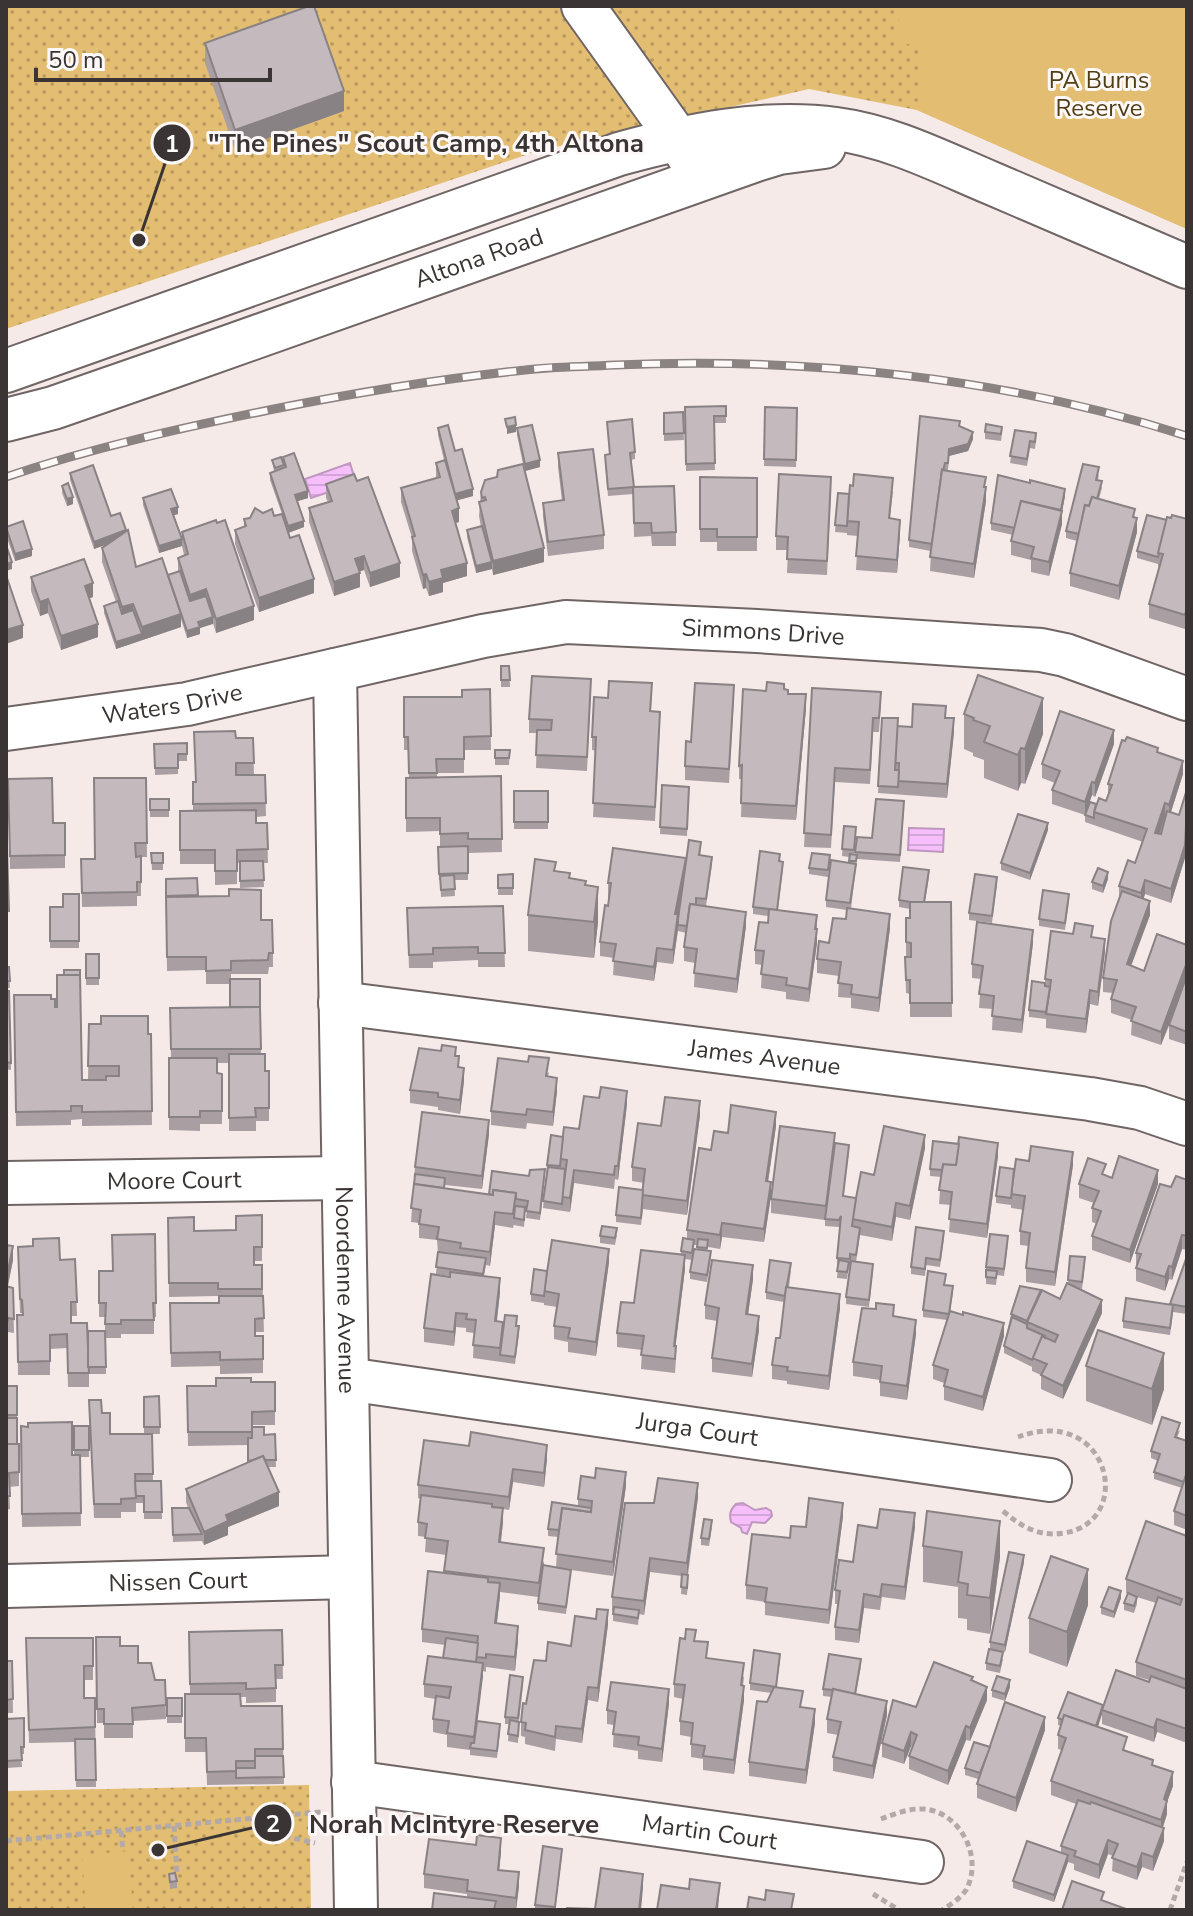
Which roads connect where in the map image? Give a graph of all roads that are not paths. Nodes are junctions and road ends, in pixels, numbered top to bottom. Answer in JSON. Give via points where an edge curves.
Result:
{"nodes":[{"id":1,"x":583,"y":6,"type":"edge"},
{"id":2,"x":678,"y":139,"type":"junction"},
{"id":3,"x":958,"y":170,"type":"junction"},
{"id":4,"x":701,"y":180,"type":"junction"},
{"id":5,"x":1187,"y":267,"type":"edge"},
{"id":6,"x":6,"y":371,"type":"edge"},
{"id":7,"x":6,"y":420,"type":"edge"},
{"id":8,"x":335,"y":670,"type":"junction"},
{"id":9,"x":1187,"y":699,"type":"edge"},
{"id":10,"x":6,"y":729,"type":"edge"},
{"id":11,"x":340,"y":1003,"type":"junction"},
{"id":12,"x":1187,"y":1124,"type":"edge"},
{"id":13,"x":343,"y":1178,"type":"junction"},
{"id":14,"x":6,"y":1183,"type":"edge"},
{"id":15,"x":347,"y":1379,"type":"junction"},
{"id":16,"x":1050,"y":1480,"type":"dead end"},
{"id":17,"x":350,"y":1577,"type":"junction"},
{"id":18,"x":6,"y":1586,"type":"edge"},
{"id":19,"x":354,"y":1798,"type":"junction"},
{"id":20,"x":922,"y":1862,"type":"dead end"},
{"id":21,"x":356,"y":1910,"type":"edge"}],
"edges":[{"from":1,"to":2,"type":"street"},
{"from":2,"to":3,"type":"street","name":"Altona Road","via":[[784,126],[835,129],[906,148]]},
{"from":2,"to":4,"type":"street"},
{"from":2,"to":6,"type":"street","name":"Altona Road","via":[[588,164]]},
{"from":3,"to":4,"type":"street","name":"Altona Road","via":[[900,154],[838,146],[779,153]]},
{"from":3,"to":5,"type":"street","name":"Altona Road"},
{"from":4,"to":7,"type":"street","name":"Altona Road","via":[[84,398]]},
{"from":8,"to":9,"type":"street","name":"Simmons Drive","via":[[530,627],[606,623],[1041,650]]},
{"from":8,"to":10,"type":"street","name":"Waters Drive","via":[[187,704]]},
{"from":8,"to":11,"type":"street","name":"Noordenne Avenue"},
{"from":11,"to":12,"type":"street","name":"James Avenue","via":[[1090,1099]]},
{"from":11,"to":13,"type":"street","name":"Noordenne Avenue"},
{"from":13,"to":14,"type":"street","name":"Moore Court"},
{"from":13,"to":15,"type":"street","name":"Noordenne Avenue"},
{"from":15,"to":16,"type":"street","name":"Jurga Court"},
{"from":15,"to":17,"type":"street","name":"Noordenne Avenue"},
{"from":17,"to":18,"type":"street","name":"Nissen Court"},
{"from":17,"to":19,"type":"street","name":"Noordenne Avenue"},
{"from":19,"to":20,"type":"street","name":"Martin Court"},
{"from":19,"to":21,"type":"street","name":"Noordenne Avenue"}]}
